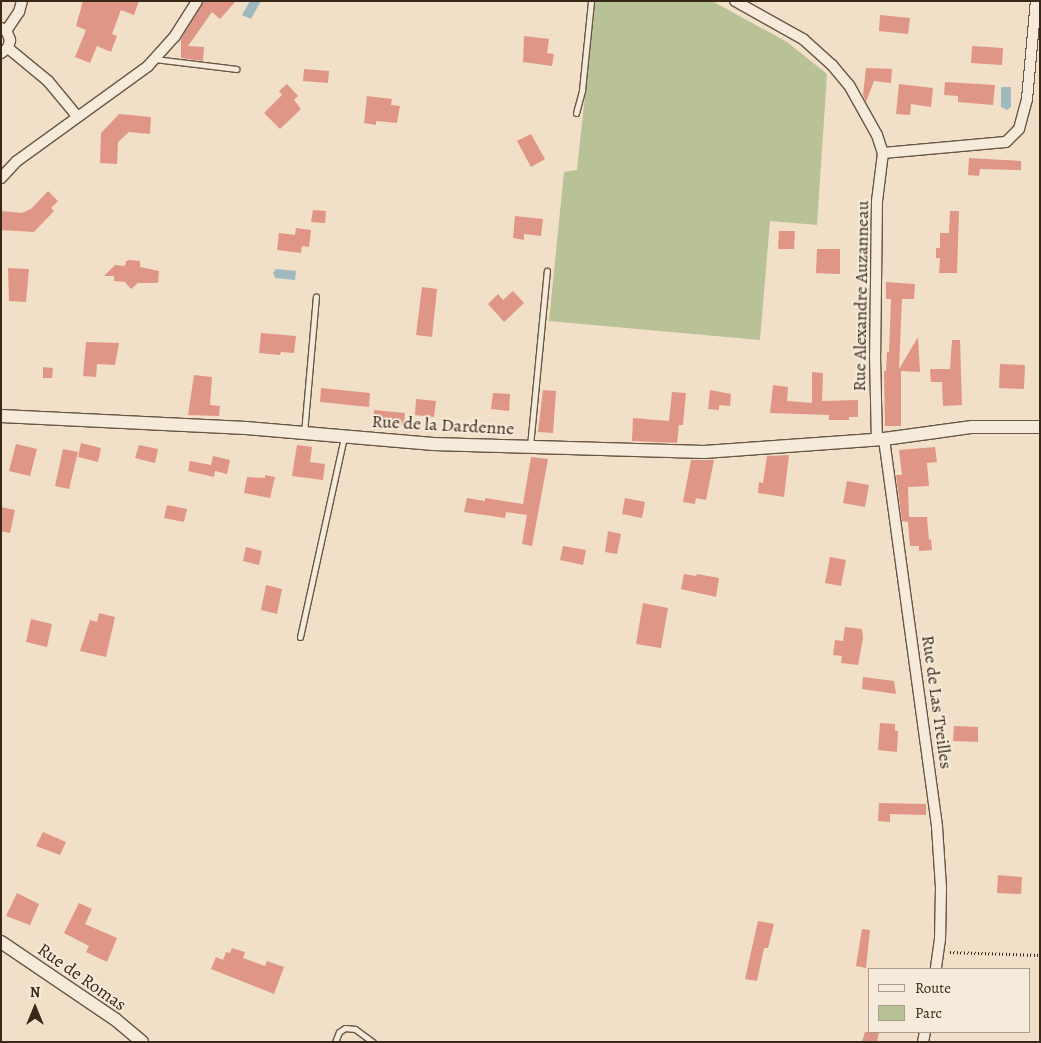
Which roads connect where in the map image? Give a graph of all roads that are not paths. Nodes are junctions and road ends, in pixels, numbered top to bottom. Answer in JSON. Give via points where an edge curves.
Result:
{"nodes":[{"id":1,"x":22,"y":1,"type":"edge"},
{"id":2,"x":197,"y":1,"type":"edge"},
{"id":3,"x":591,"y":1,"type":"edge"},
{"id":4,"x":735,"y":1,"type":"edge"},
{"id":5,"x":1036,"y":1,"type":"edge"},
{"id":6,"x":3,"y":30,"type":"edge"},
{"id":7,"x":4,"y":51,"type":"edge"},
{"id":8,"x":154,"y":59,"type":"junction"},
{"id":9,"x":236,"y":69,"type":"dead end"},
{"id":10,"x":576,"y":113,"type":"dead end"},
{"id":11,"x":77,"y":116,"type":"junction"},
{"id":12,"x":883,"y":153,"type":"junction"},
{"id":13,"x":1,"y":178,"type":"edge"},
{"id":14,"x":547,"y":271,"type":"dead end"},
{"id":15,"x":316,"y":297,"type":"dead end"},
{"id":16,"x":1,"y":416,"type":"edge"},
{"id":17,"x":1040,"y":428,"type":"edge"},
{"id":18,"x":304,"y":433,"type":"junction"},
{"id":19,"x":344,"y":437,"type":"junction"},
{"id":20,"x":880,"y":440,"type":"junction"},
{"id":21,"x":530,"y":447,"type":"junction"},
{"id":22,"x":300,"y":637,"type":"dead end"},
{"id":23,"x":1,"y":942,"type":"edge"},
{"id":24,"x":936,"y":968,"type":"edge"},
{"id":25,"x":142,"y":1042,"type":"edge"},
{"id":26,"x":335,"y":1042,"type":"edge"},
{"id":27,"x":372,"y":1042,"type":"edge"}],
"edges":[{"from":1,"to":6,"type":"street","via":[[19,12]]},
{"from":2,"to":8,"type":"street","via":[[175,36]]},
{"from":3,"to":10,"type":"lane","via":[[582,90]]},
{"from":4,"to":12,"type":"street","via":[[803,39],[832,65],[868,116]]},
{"from":5,"to":12,"type":"street","via":[[1027,99],[1019,129],[1006,142]]},
{"from":6,"to":7,"type":"street","via":[[10,40]]},
{"from":7,"to":11,"type":"street","via":[[48,81]]},
{"from":8,"to":9,"type":"lane"},
{"from":8,"to":11,"type":"street"},
{"from":11,"to":13,"type":"street"},
{"from":12,"to":20,"type":"street","name":"Rue Alexandre Auzanneau","via":[[877,201],[875,354]]},
{"from":14,"to":21,"type":"lane"},
{"from":15,"to":18,"type":"lane"},
{"from":16,"to":18,"type":"street","name":"Rue de la Dardenne"},
{"from":17,"to":20,"type":"street","name":"Rue de la Dardenne","via":[[972,427]]},
{"from":18,"to":19,"type":"street","name":"Rue de la Dardenne"},
{"from":19,"to":21,"type":"street","name":"Rue de la Dardenne"},
{"from":19,"to":22,"type":"lane"},
{"from":20,"to":21,"type":"street","name":"Rue de la Dardenne","via":[[704,452]]},
{"from":20,"to":24,"type":"street","name":"Rue de Las Treilles","via":[[937,827],[941,888]]},
{"from":23,"to":25,"type":"street","name":"Rue de Romas","via":[[116,1020]]},
{"from":26,"to":27,"type":"lane","via":[[339,1032],[345,1028],[355,1029]]}]}
